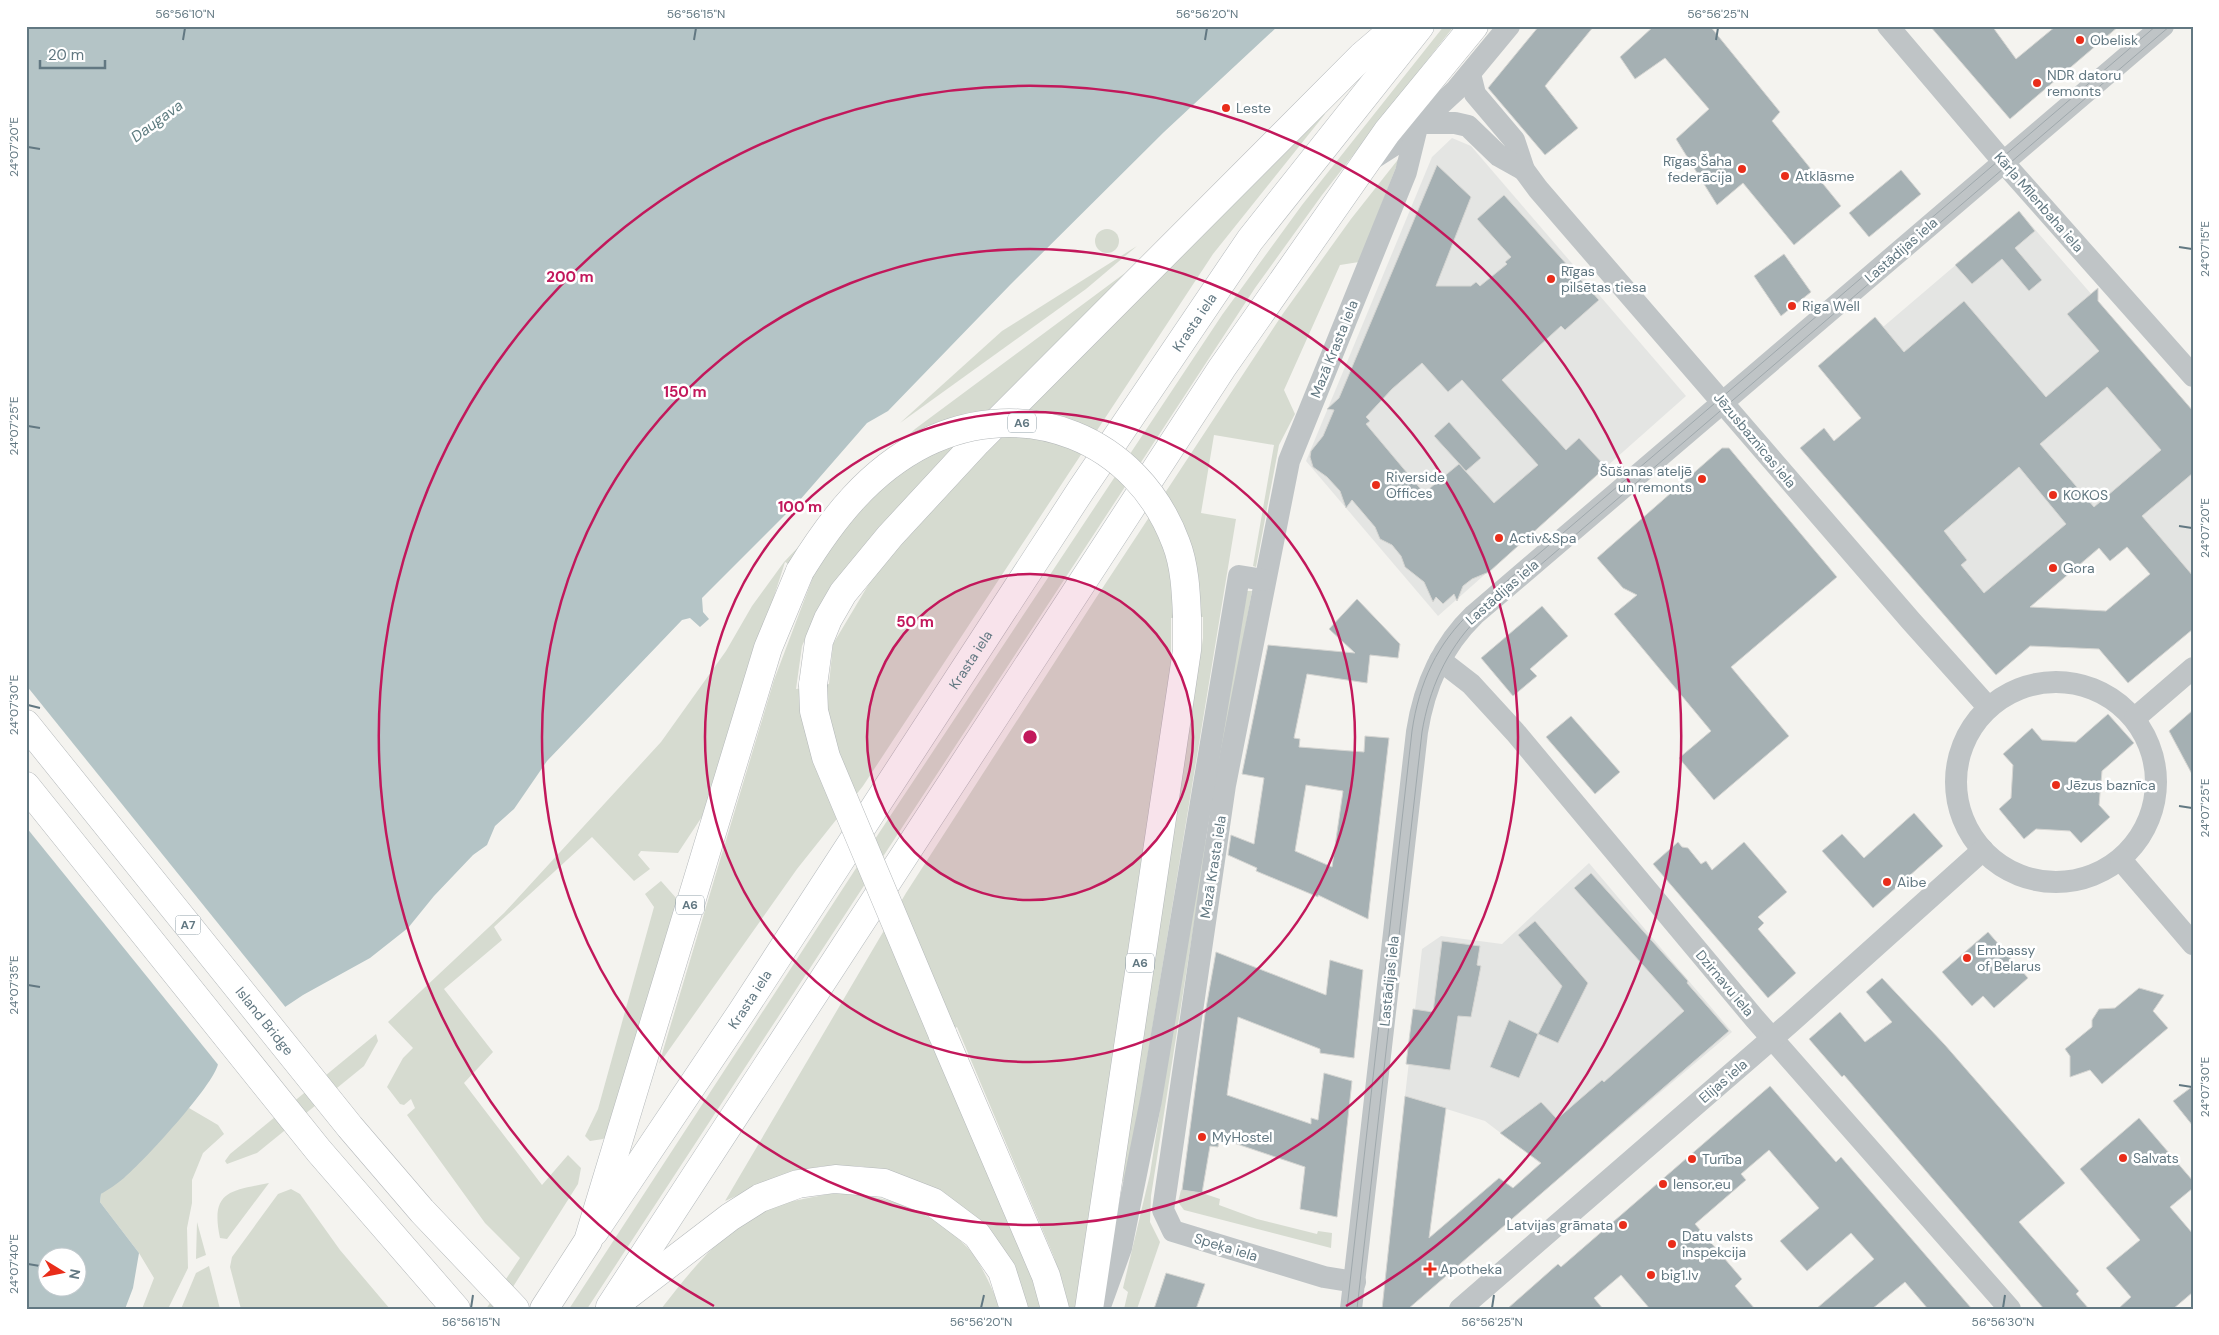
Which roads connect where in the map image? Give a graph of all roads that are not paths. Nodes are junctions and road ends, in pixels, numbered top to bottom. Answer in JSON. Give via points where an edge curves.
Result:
{"nodes":[{"id":1,"x":1397,"y":26,"type":"edge"},
{"id":2,"x":1420,"y":26,"type":"edge"},
{"id":3,"x":1474,"y":26,"type":"edge"},
{"id":4,"x":1509,"y":26,"type":"edge"},
{"id":5,"x":1888,"y":26,"type":"edge"},
{"id":6,"x":2163,"y":26,"type":"edge"},
{"id":7,"x":1470,"y":74,"type":"junction"},
{"id":8,"x":1418,"y":123,"type":"junction"},
{"id":9,"x":1368,"y":161,"type":"junction"},
{"id":10,"x":2004,"y":162,"type":"junction"},
{"id":11,"x":1524,"y":170,"type":"junction"},
{"id":12,"x":2193,"y":376,"type":"edge"},
{"id":13,"x":1722,"y":403,"type":"junction"},
{"id":14,"x":1264,"y":580,"type":"junction"},
{"id":15,"x":1440,"y":660,"type":"junction"},
{"id":16,"x":2193,"y":668,"type":"edge"},
{"id":17,"x":1988,"y":707,"type":"junction"},
{"id":18,"x":2135,"y":718,"type":"junction"},
{"id":19,"x":26,"y":724,"type":"edge"},
{"id":20,"x":26,"y":786,"type":"edge"},
{"id":21,"x":1983,"y":850,"type":"junction"},
{"id":22,"x":2121,"y":860,"type":"junction"},
{"id":23,"x":2193,"y":944,"type":"edge"},
{"id":24,"x":1773,"y":1038,"type":"junction"},
{"id":25,"x":1170,"y":1155,"type":"joint"},
{"id":26,"x":588,"y":1242,"type":"junction"},
{"id":27,"x":1355,"y":1282,"type":"junction"},
{"id":28,"x":506,"y":1300,"type":"edge"},
{"id":29,"x":456,"y":1309,"type":"edge"},
{"id":30,"x":544,"y":1309,"type":"edge"},
{"id":31,"x":610,"y":1309,"type":"edge"},
{"id":32,"x":1014,"y":1309,"type":"edge"},
{"id":33,"x":1055,"y":1309,"type":"edge"},
{"id":34,"x":1089,"y":1309,"type":"edge"},
{"id":35,"x":1099,"y":1309,"type":"edge"},
{"id":36,"x":1351,"y":1309,"type":"edge"},
{"id":37,"x":1460,"y":1309,"type":"edge"},
{"id":38,"x":2010,"y":1309,"type":"edge"}],
"edges":[{"from":1,"to":33,"type":"main road","bridge":true,"via":[[1362,56],[997,421],[890,536],[843,594],[819,641],[813,685],[814,711],[826,757],[1046,1276]]},
{"from":2,"to":26,"type":"main road","name":"Krasta iela","via":[[1250,240],[1081,490]]},
{"from":3,"to":9,"type":"main road","via":[[1387,132]]},
{"from":4,"to":7,"type":"street"},
{"from":5,"to":10,"type":"street","name":"Kārļa Mīlenbaha iela"},
{"from":6,"to":10,"type":"street","name":"Lastādijas iela"},
{"from":7,"to":8,"type":"street"},
{"from":7,"to":11,"type":"street","name":"Jēzusbaznīcas iela","via":[[1475,94],[1514,140]]},
{"from":8,"to":9,"type":"street","via":[[1402,140]]},
{"from":8,"to":11,"type":"street","name":"Jēzusbaznīcas iela","via":[[1468,126],[1499,156]]},
{"from":8,"to":14,"type":"street","name":"Mazā Krasta iela","via":[[1406,172],[1289,460]]},
{"from":9,"to":31,"type":"main road","via":[[1222,368]]},
{"from":10,"to":12,"type":"street","name":"Kārļa Mīlenbaha iela"},
{"from":10,"to":13,"type":"street","name":"Lastādijas iela"},
{"from":11,"to":13,"type":"street","name":"Jēzusbaznīcas iela"},
{"from":13,"to":15,"type":"street","name":"Lastādijas iela","via":[[1474,615]]},
{"from":13,"to":17,"type":"street","name":"Jēzusbaznīcas iela"},
{"from":14,"to":25,"type":"street","name":"Mazā Krasta iela","via":[[1226,785]]},
{"from":14,"to":35,"type":"street","via":[[1240,576],[1151,1100],[1121,1248]]},
{"from":15,"to":24,"type":"street","name":"Dzirnavu iela","via":[[1471,684],[1515,732]]},
{"from":15,"to":27,"type":"street","name":"Lastādijas iela","via":[[1424,699],[1417,732]]},
{"from":16,"to":18,"type":"street"},
{"from":17,"to":18,"type":"street","via":[[2016,690],[2047,682],[2080,684],[2110,697]]},
{"from":17,"to":21,"type":"street","via":[[1969,732],[1957,762],[1956,793],[1962,817]]},
{"from":18,"to":22,"type":"street","via":[[2150,746],[2157,776],[2154,808],[2142,836]]},
{"from":19,"to":28,"type":"main road","name":"Island Bridge","number":"A7","via":[[350,1127],[422,1211]]},
{"from":20,"to":29,"type":"main road","via":[[319,1152]]},
{"from":21,"to":22,"type":"street","via":[[2005,870],[2034,881],[2064,884],[2095,876]]},
{"from":21,"to":24,"type":"street","name":"Elijas iela"},
{"from":22,"to":23,"type":"street"},
{"from":24,"to":37,"type":"street","name":"Elijas iela"},
{"from":24,"to":38,"type":"street","name":"Dzirnavu iela"},
{"from":25,"to":27,"type":"street","name":"Speķa iela","via":[[1163,1210],[1173,1231],[1324,1277]]},
{"from":26,"to":30,"type":"main road","name":"Krasta iela","number":"A6"},
{"from":26,"to":34,"type":"main road","number":"A6","bridge":true,"via":[[768,648],[800,571],[826,529],[845,507],[881,471],[900,458],[950,432],[976,425],[1024,423],[1066,432],[1102,448],[1128,470],[1163,515],[1176,543],[1186,593],[1187,650]]},
{"from":27,"to":36,"type":"street","name":"Lastādijas iela"},
{"from":31,"to":32,"type":"main road","via":[[730,1216],[760,1198],[798,1184],[835,1179],[884,1184],[933,1202],[977,1235],[1002,1271]]}]}
